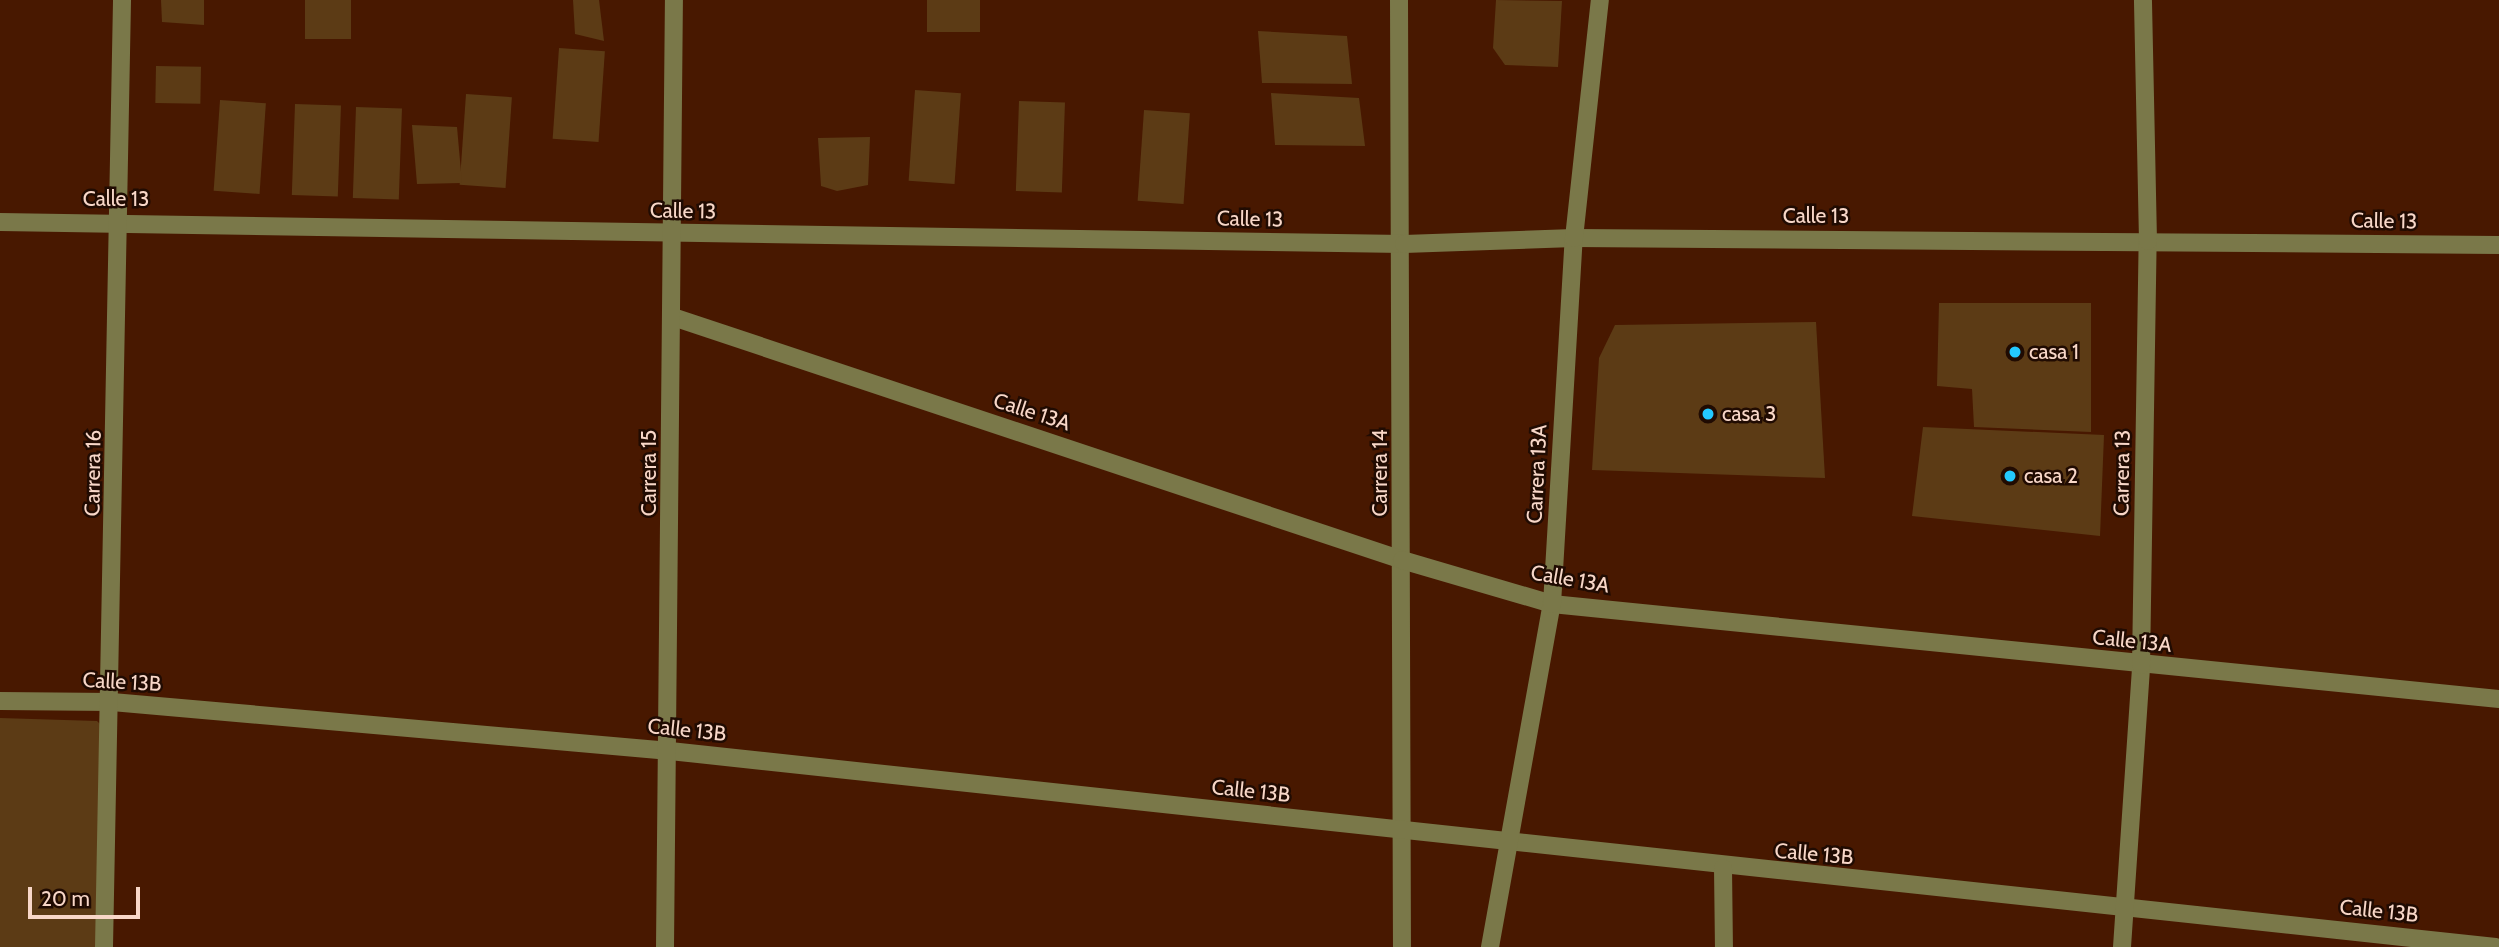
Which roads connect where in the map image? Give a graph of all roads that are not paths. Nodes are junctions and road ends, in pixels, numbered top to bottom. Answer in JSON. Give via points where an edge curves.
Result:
{"nodes":[{"id":1,"x":122,"y":0,"type":"edge"},
{"id":2,"x":674,"y":0,"type":"edge"},
{"id":3,"x":1399,"y":0,"type":"edge"},
{"id":4,"x":1600,"y":0,"type":"edge"},
{"id":5,"x":2143,"y":0,"type":"edge"},
{"id":6,"x":0,"y":222,"type":"edge"},
{"id":7,"x":120,"y":222,"type":"junction"},
{"id":8,"x":670,"y":233,"type":"junction"},
{"id":9,"x":1574,"y":238,"type":"junction"},
{"id":10,"x":2148,"y":241,"type":"junction"},
{"id":11,"x":1404,"y":244,"type":"junction"},
{"id":12,"x":2499,"y":245,"type":"edge"},
{"id":13,"x":673,"y":317,"type":"junction"},
{"id":14,"x":1402,"y":560,"type":"junction"},
{"id":15,"x":1552,"y":604,"type":"junction"},
{"id":16,"x":2141,"y":665,"type":"junction"},
{"id":17,"x":2499,"y":699,"type":"edge"},
{"id":18,"x":0,"y":701,"type":"edge"},
{"id":19,"x":112,"y":702,"type":"junction"},
{"id":20,"x":670,"y":751,"type":"junction"},
{"id":21,"x":1400,"y":830,"type":"junction"},
{"id":22,"x":1511,"y":844,"type":"junction"},
{"id":23,"x":1723,"y":868,"type":"junction"},
{"id":24,"x":2123,"y":905,"type":"junction"},
{"id":25,"x":104,"y":947,"type":"edge"},
{"id":26,"x":665,"y":947,"type":"edge"},
{"id":27,"x":1402,"y":947,"type":"edge"},
{"id":28,"x":1490,"y":947,"type":"edge"},
{"id":29,"x":1724,"y":947,"type":"edge"},
{"id":30,"x":2122,"y":947,"type":"edge"},
{"id":31,"x":2496,"y":947,"type":"edge"}],
"edges":[{"from":1,"to":7,"type":"street","name":"Carrera 16"},
{"from":2,"to":8,"type":"street","name":"Carrera 15"},
{"from":3,"to":11,"type":"street","name":"Carrera 14"},
{"from":4,"to":9,"type":"street","name":"Carrera 13A"},
{"from":5,"to":10,"type":"street","name":"Carrera 13"},
{"from":6,"to":7,"type":"street","name":"Calle 13"},
{"from":7,"to":8,"type":"street","name":"Calle 13"},
{"from":7,"to":19,"type":"street","name":"Carrera 16"},
{"from":8,"to":11,"type":"street","name":"Calle 13"},
{"from":8,"to":13,"type":"street","name":"Carrera 15"},
{"from":9,"to":10,"type":"street","name":"Calle 13"},
{"from":9,"to":11,"type":"street","name":"Calle 13"},
{"from":9,"to":15,"type":"street","name":"Carrera 13A"},
{"from":10,"to":12,"type":"street","name":"Calle 13"},
{"from":10,"to":16,"type":"street","name":"Carrera 13"},
{"from":11,"to":14,"type":"street","name":"Carrera 14"},
{"from":13,"to":14,"type":"street","name":"Calle 13A"},
{"from":13,"to":20,"type":"street","name":"Carrera 15"},
{"from":14,"to":15,"type":"street","name":"Calle 13A"},
{"from":14,"to":21,"type":"street","name":"Carrera 14"},
{"from":15,"to":16,"type":"street","name":"Calle 13A"},
{"from":15,"to":22,"type":"street","name":"Carrera 13A"},
{"from":16,"to":17,"type":"street","name":"Calle 13A"},
{"from":16,"to":24,"type":"street","name":"Carrera 13"},
{"from":18,"to":19,"type":"street","name":"Calle 13B"},
{"from":19,"to":20,"type":"street","name":"Calle 13B"},
{"from":19,"to":25,"type":"street","name":"Carrera 16"},
{"from":20,"to":21,"type":"street","name":"Calle 13B"},
{"from":20,"to":26,"type":"street","name":"Carrera 15"},
{"from":21,"to":22,"type":"street","name":"Calle 13B"},
{"from":21,"to":27,"type":"street","name":"Carrera 14"},
{"from":22,"to":23,"type":"street","name":"Calle 13B"},
{"from":22,"to":28,"type":"street","name":"Carrera 13A"},
{"from":23,"to":24,"type":"street","name":"Calle 13B"},
{"from":23,"to":29,"type":"street"},
{"from":24,"to":30,"type":"street","name":"Carrera 13"},
{"from":24,"to":31,"type":"street","name":"Calle 13B"}]}
